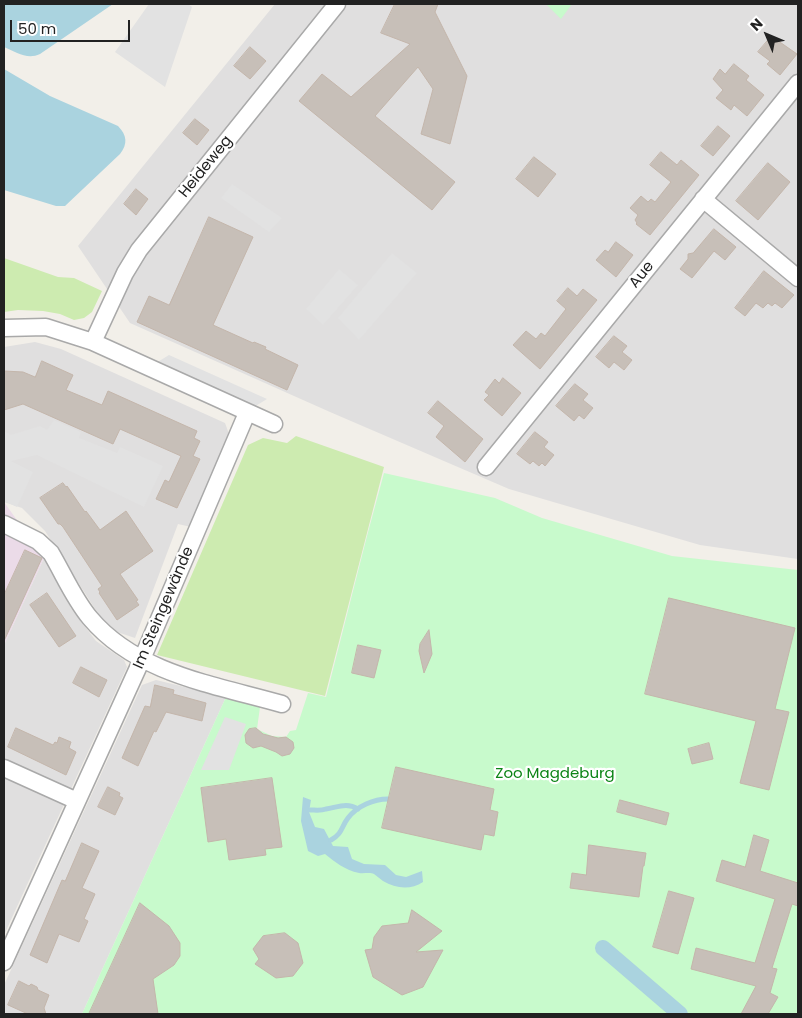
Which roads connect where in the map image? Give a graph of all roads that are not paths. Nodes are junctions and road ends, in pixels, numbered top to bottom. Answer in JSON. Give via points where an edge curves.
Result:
{"nodes":[{"id":1,"x":337,"y":4,"type":"edge"},
{"id":2,"x":798,"y":83,"type":"edge"},
{"id":3,"x":703,"y":199,"type":"junction"},
{"id":4,"x":798,"y":278,"type":"edge"},
{"id":5,"x":4,"y":328,"type":"edge"},
{"id":6,"x":93,"y":342,"type":"junction"},
{"id":7,"x":247,"y":413,"type":"junction"},
{"id":8,"x":274,"y":424,"type":"dead end"},
{"id":9,"x":486,"y":467,"type":"dead end"},
{"id":10,"x":4,"y":524,"type":"edge"},
{"id":11,"x":142,"y":659,"type":"junction"},
{"id":12,"x":282,"y":704,"type":"dead end"},
{"id":13,"x":4,"y":768,"type":"edge"},
{"id":14,"x":77,"y":801,"type":"junction"},
{"id":15,"x":4,"y":962,"type":"edge"}],
"edges":[{"from":1,"to":6,"type":"street","name":"Heideweg","via":[[139,250]]},
{"from":2,"to":3,"type":"street","name":"Aue"},
{"from":3,"to":4,"type":"street"},
{"from":3,"to":9,"type":"street","name":"Aue"},
{"from":5,"to":6,"type":"street","via":[[46,327]]},
{"from":6,"to":7,"type":"street"},
{"from":7,"to":8,"type":"street"},
{"from":7,"to":11,"type":"street","name":"Im Steingewände"},
{"from":10,"to":11,"type":"street","via":[[42,544],[51,553],[78,602],[95,624],[117,644]]},
{"from":11,"to":12,"type":"street","via":[[164,670]]},
{"from":11,"to":14,"type":"street","name":"Im Steingewände"},
{"from":13,"to":14,"type":"street"},
{"from":14,"to":15,"type":"street","name":"Im Steingewände"}]}
